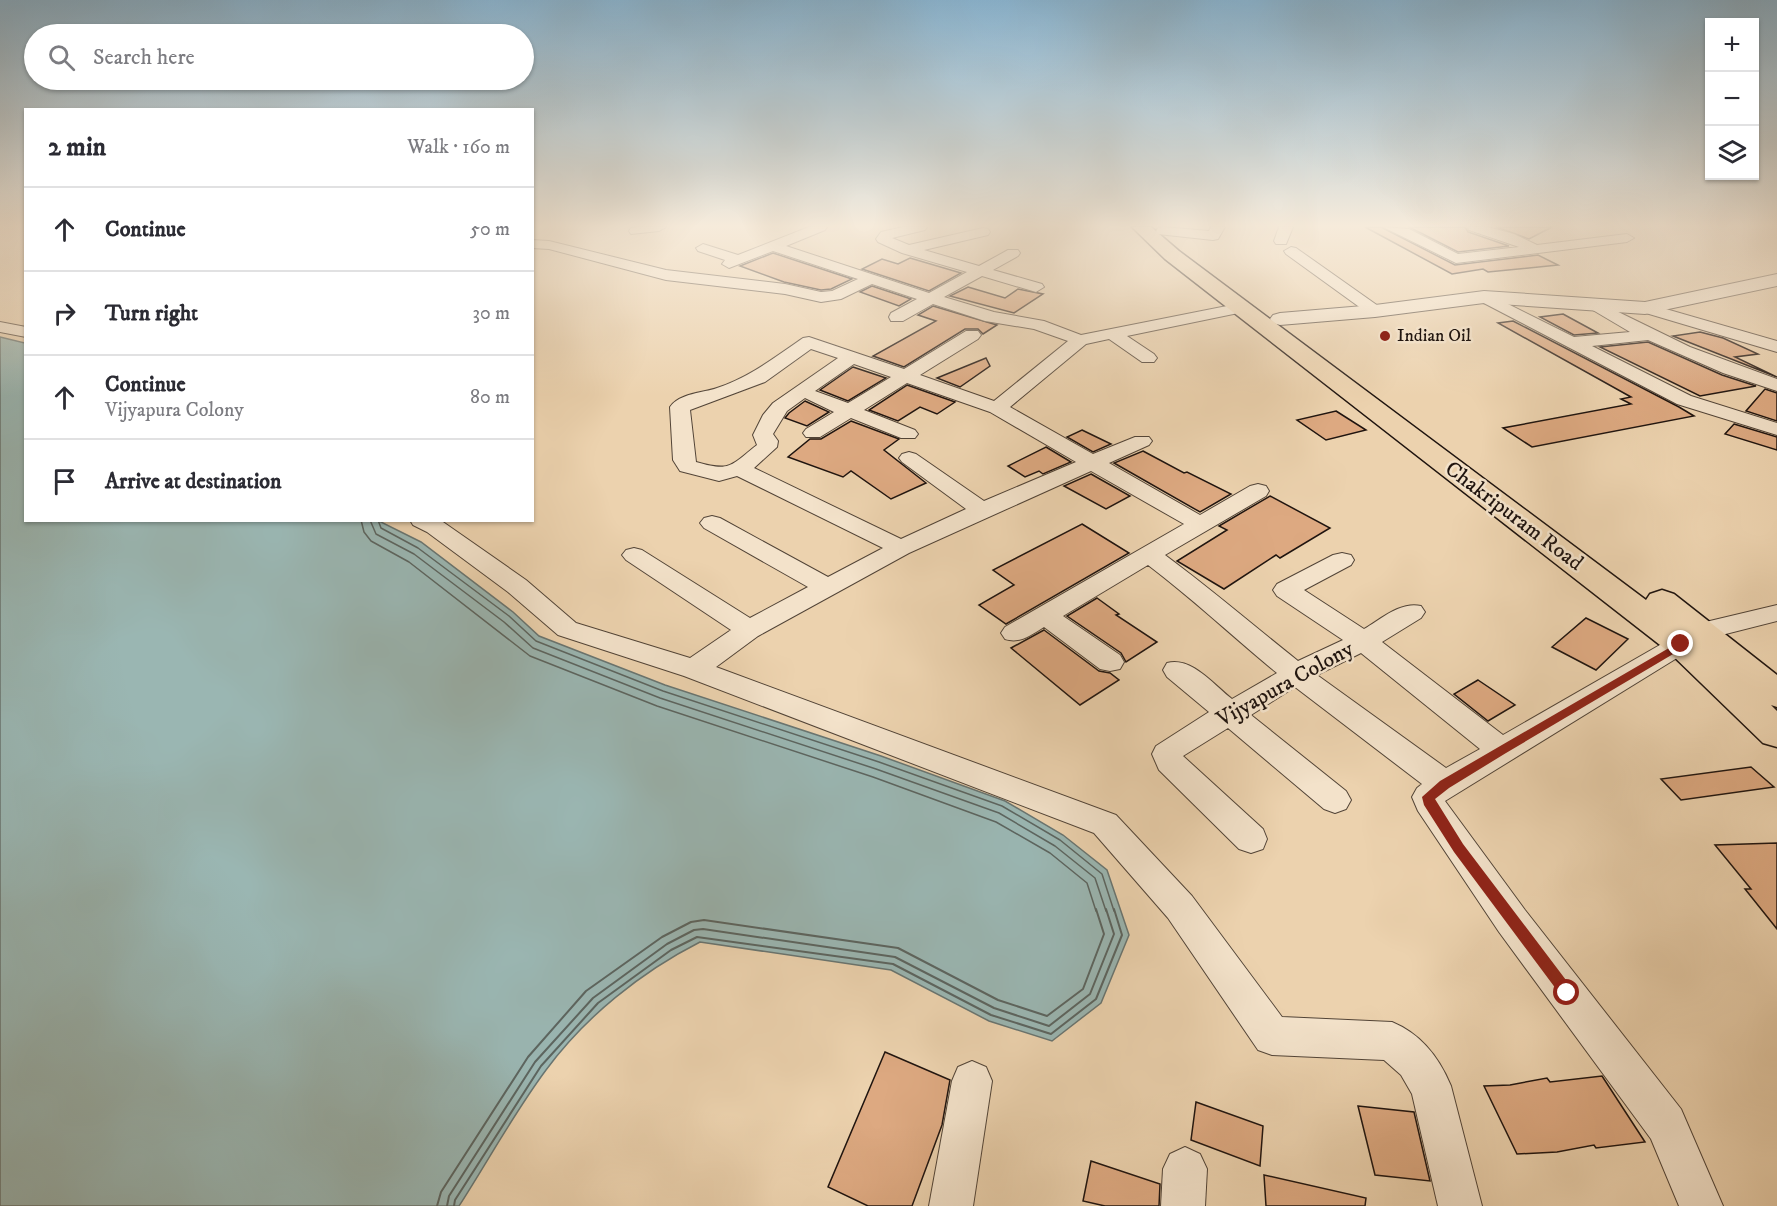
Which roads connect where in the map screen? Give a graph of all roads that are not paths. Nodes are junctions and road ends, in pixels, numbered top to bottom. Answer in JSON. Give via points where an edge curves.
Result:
{"nodes":[{"id":1,"x":736,"y":283,"type":"edge"},
{"id":2,"x":862,"y":283,"type":"edge"},
{"id":3,"x":884,"y":283,"type":"edge"},
{"id":4,"x":956,"y":283,"type":"edge"},
{"id":5,"x":1023,"y":283,"type":"edge"},
{"id":6,"x":1209,"y":283,"type":"edge"},
{"id":7,"x":1233,"y":283,"type":"edge"},
{"id":8,"x":1337,"y":283,"type":"edge"},
{"id":9,"x":1767,"y":283,"type":"edge"},
{"id":10,"x":1036,"y":287,"type":"dead end"},
{"id":11,"x":1484,"y":297,"type":"junction"},
{"id":12,"x":930,"y":298,"type":"junction"},
{"id":13,"x":1594,"y":306,"type":"junction"},
{"id":14,"x":1242,"y":308,"type":"junction"},
{"id":15,"x":1645,"y":308,"type":"junction"},
{"id":16,"x":1375,"y":311,"type":"junction"},
{"id":17,"x":897,"y":317,"type":"dead end"},
{"id":18,"x":1280,"y":319,"type":"junction"},
{"id":19,"x":0,"y":327,"type":"edge"},
{"id":20,"x":1709,"y":327,"type":"junction"},
{"id":21,"x":24,"y":332,"type":"edge"},
{"id":22,"x":1113,"y":334,"type":"junction"},
{"id":23,"x":972,"y":335,"type":"dead end"},
{"id":24,"x":1647,"y":335,"type":"junction"},
{"id":25,"x":1080,"y":340,"type":"junction"},
{"id":26,"x":1573,"y":342,"type":"junction"},
{"id":27,"x":1777,"y":347,"type":"edge"},
{"id":28,"x":852,"y":357,"type":"junction"},
{"id":29,"x":1148,"y":358,"type":"dead end"},
{"id":30,"x":905,"y":376,"type":"junction"},
{"id":31,"x":1777,"y":385,"type":"edge"},
{"id":32,"x":814,"y":397,"type":"dead end"},
{"id":33,"x":997,"y":408,"type":"junction"},
{"id":34,"x":848,"y":411,"type":"junction"},
{"id":35,"x":1777,"y":429,"type":"edge"},
{"id":36,"x":813,"y":433,"type":"dead end"},
{"id":37,"x":908,"y":434,"type":"dead end"},
{"id":38,"x":1142,"y":441,"type":"dead end"},
{"id":39,"x":909,"y":458,"type":"dead end"},
{"id":40,"x":1093,"y":462,"type":"junction"},
{"id":41,"x":739,"y":469,"type":"junction"},
{"id":42,"x":1258,"y":491,"type":"dead end"},
{"id":43,"x":982,"y":510,"type":"junction"},
{"id":44,"x":426,"y":522,"type":"edge"},
{"id":45,"x":712,"y":523,"type":"dead end"},
{"id":46,"x":1200,"y":525,"type":"junction"},
{"id":47,"x":901,"y":548,"type":"junction"},
{"id":48,"x":1148,"y":554,"type":"junction"},
{"id":49,"x":634,"y":555,"type":"dead end"},
{"id":50,"x":1584,"y":557,"type":"junction"},
{"id":51,"x":1342,"y":560,"type":"dead end"},
{"id":52,"x":828,"y":588,"type":"junction"},
{"id":53,"x":1412,"y":612,"type":"dead end"},
{"id":54,"x":1777,"y":613,"type":"edge"},
{"id":55,"x":1046,"y":616,"type":"junction"},
{"id":56,"x":748,"y":630,"type":"junction"},
{"id":57,"x":1014,"y":633,"type":"dead end"},
{"id":58,"x":1691,"y":638,"type":"junction"},
{"id":59,"x":1363,"y":641,"type":"junction"},
{"id":60,"x":1110,"y":662,"type":"dead end"},
{"id":61,"x":694,"y":669,"type":"junction"},
{"id":62,"x":1177,"y":670,"type":"dead end"},
{"id":63,"x":1296,"y":674,"type":"junction"},
{"id":64,"x":1777,"y":694,"type":"edge"},
{"id":65,"x":1228,"y":713,"type":"junction"},
{"id":66,"x":1777,"y":733,"type":"edge"},
{"id":67,"x":1502,"y":750,"type":"junction"},
{"id":68,"x":1444,"y":784,"type":"junction"},
{"id":69,"x":1335,"y":800,"type":"dead end"},
{"id":70,"x":1251,"y":838,"type":"dead end"},
{"id":71,"x":972,"y":1082,"type":"dead end"},
{"id":72,"x":951,"y":1206,"type":"edge"},
{"id":73,"x":1460,"y":1206,"type":"edge"},
{"id":74,"x":1701,"y":1206,"type":"edge"}],
"edges":[{"from":1,"to":2,"type":"street","via":[[821,297],[835,296]]},
{"from":3,"to":12,"type":"street"},
{"from":4,"to":12,"type":"street"},
{"from":5,"to":10,"type":"street"},
{"from":6,"to":14,"type":"main road","name":"Chakripuram Road"},
{"from":7,"to":18,"type":"main road","name":"Chakripuram Road"},
{"from":8,"to":16,"type":"street"},
{"from":9,"to":15,"type":"street"},
{"from":11,"to":13,"type":"street"},
{"from":11,"to":16,"type":"street"},
{"from":11,"to":26,"type":"street"},
{"from":12,"to":17,"type":"street"},
{"from":12,"to":25,"type":"street"},
{"from":13,"to":15,"type":"street"},
{"from":13,"to":24,"type":"street"},
{"from":14,"to":22,"type":"street"},
{"from":14,"to":50,"type":"main road","name":"Chakripuram Road"},
{"from":15,"to":20,"type":"street"},
{"from":16,"to":18,"type":"street"},
{"from":18,"to":50,"type":"main road","name":"Chakripuram Road"},
{"from":19,"to":21,"type":"street"},
{"from":20,"to":24,"type":"street"},
{"from":20,"to":27,"type":"street"},
{"from":22,"to":25,"type":"street"},
{"from":22,"to":29,"type":"street"},
{"from":23,"to":30,"type":"street"},
{"from":24,"to":26,"type":"street"},
{"from":24,"to":31,"type":"street","via":[[1740,375]]},
{"from":25,"to":33,"type":"street"},
{"from":26,"to":35,"type":"street","via":[[1684,400]]},
{"from":28,"to":30,"type":"street"},
{"from":28,"to":41,"type":"street","via":[[780,407],[763,435],[767,447]]},
{"from":28,"to":41,"type":"street","via":[[809,342],[758,378],[680,407],[684,460],[688,466],[719,475]]},
{"from":30,"to":33,"type":"street"},
{"from":30,"to":34,"type":"street"},
{"from":32,"to":34,"type":"street"},
{"from":33,"to":40,"type":"street"},
{"from":34,"to":36,"type":"street"},
{"from":34,"to":37,"type":"street"},
{"from":38,"to":40,"type":"street"},
{"from":39,"to":43,"type":"street"},
{"from":40,"to":43,"type":"street"},
{"from":40,"to":46,"type":"street"},
{"from":41,"to":47,"type":"street"},
{"from":42,"to":46,"type":"street"},
{"from":43,"to":47,"type":"street"},
{"from":44,"to":61,"type":"street","via":[[517,586],[567,629]]},
{"from":45,"to":52,"type":"street"},
{"from":46,"to":48,"type":"street"},
{"from":47,"to":52,"type":"street"},
{"from":48,"to":55,"type":"street"},
{"from":48,"to":63,"type":"street","via":[[1205,596]]},
{"from":49,"to":56,"type":"street"},
{"from":50,"to":58,"type":"main road","name":"Chakripuram Road"},
{"from":51,"to":59,"type":"street","via":[[1286,590]]},
{"from":52,"to":56,"type":"street"},
{"from":53,"to":59,"type":"street"},
{"from":54,"to":58,"type":"street"},
{"from":55,"to":57,"type":"street"},
{"from":55,"to":60,"type":"street"},
{"from":56,"to":61,"type":"street"},
{"from":58,"to":64,"type":"main road","name":"Chakripuram Road"},
{"from":58,"to":66,"type":"main road","name":"Chakripuram Road"},
{"from":58,"to":67,"type":"street"},
{"from":59,"to":63,"type":"street","name":"Vijyapura Colony"},
{"from":59,"to":67,"type":"street","name":"Vijyapura Colony"},
{"from":61,"to":73,"type":"street","via":[[1105,824],[1180,907],[1272,1036],[1392,1041],[1415,1061],[1431,1086]]},
{"from":62,"to":65,"type":"street"},
{"from":63,"to":65,"type":"street","name":"Vijyapura Colony"},
{"from":63,"to":68,"type":"street"},
{"from":65,"to":69,"type":"street"},
{"from":65,"to":70,"type":"street","name":"Vijyapura Colony","via":[[1167,754],[1170,762]]},
{"from":67,"to":68,"type":"street"},
{"from":68,"to":74,"type":"street","via":[[1428,797],[1429,802],[1499,903],[1666,1124]]},
{"from":71,"to":72,"type":"street"}]}
